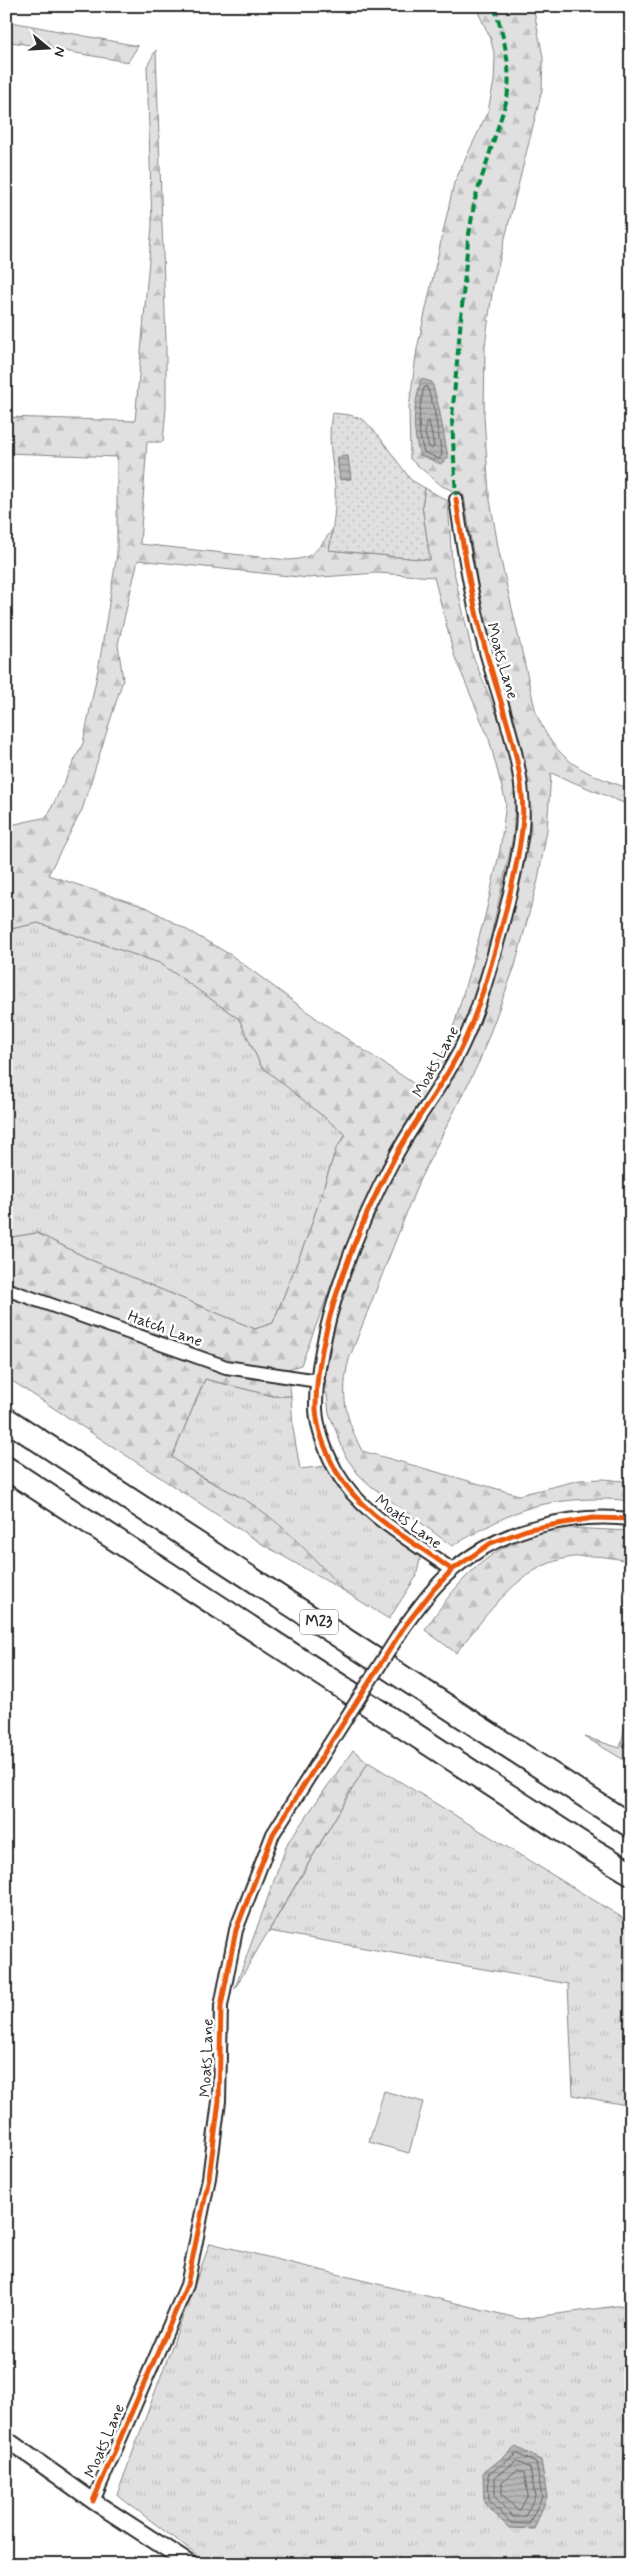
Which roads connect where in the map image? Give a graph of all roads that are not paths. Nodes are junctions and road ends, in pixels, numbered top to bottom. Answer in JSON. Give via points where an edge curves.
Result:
{"nodes":[{"id":1,"x":456,"y":499,"type":"dead end"},
{"id":2,"x":6,"y":1289,"type":"edge"},
{"id":3,"x":318,"y":1381,"type":"junction"},
{"id":4,"x":6,"y":1419,"type":"edge"},
{"id":5,"x":6,"y":1468,"type":"edge"},
{"id":6,"x":631,"y":1519,"type":"edge"},
{"id":7,"x":452,"y":1570,"type":"junction"},
{"id":8,"x":631,"y":1826,"type":"edge"},
{"id":9,"x":631,"y":1873,"type":"edge"},
{"id":10,"x":6,"y":2439,"type":"edge"},
{"id":11,"x":93,"y":2501,"type":"junction"},
{"id":12,"x":190,"y":2564,"type":"edge"}],
"edges":[{"from":1,"to":3,"type":"street","name":"Moats Lane","via":[[471,593],[512,741],[520,785],[522,827],[512,887],[480,1002],[462,1047],[375,1195],[344,1273],[322,1346]]},
{"from":2,"to":3,"type":"street","name":"Hatch Lane","via":[[226,1367]]},
{"from":3,"to":7,"type":"street","name":"Moats Lane","via":[[316,1411],[321,1435],[343,1482],[384,1522]]},
{"from":4,"to":8,"type":"highway","number":"M23"},
{"from":5,"to":9,"type":"highway","number":"M23"},
{"from":6,"to":7,"type":"street","name":"Moats Lane","via":[[586,1519],[529,1529],[491,1543]]},
{"from":7,"to":11,"type":"street","name":"Moats Lane","bridge":true,"via":[[404,1627],[273,1834],[236,1930],[221,2006],[219,2100],[209,2178],[188,2285]]},
{"from":10,"to":11,"type":"street"},
{"from":11,"to":12,"type":"street"}]}
